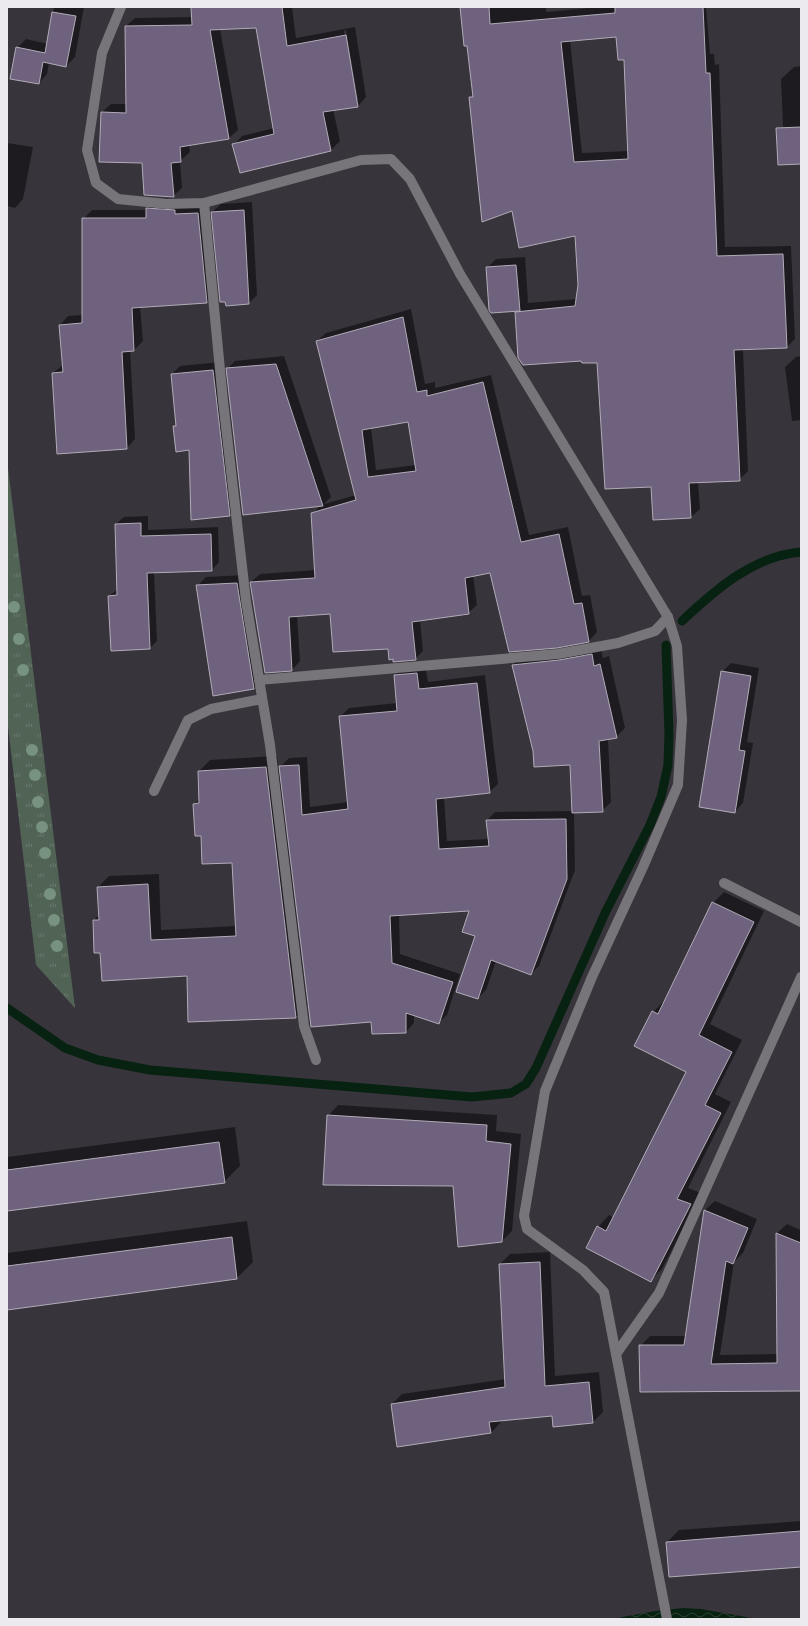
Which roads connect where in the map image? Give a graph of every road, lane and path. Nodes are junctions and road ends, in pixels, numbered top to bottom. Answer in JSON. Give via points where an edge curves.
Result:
{"nodes":[{"id":1,"x":121,"y":7,"type":"edge"},
{"id":2,"x":204,"y":203,"type":"junction"},
{"id":3,"x":668,"y":617,"type":"junction"},
{"id":4,"x":259,"y":680,"type":"junction"},
{"id":5,"x":262,"y":699,"type":"junction"},
{"id":6,"x":154,"y":791,"type":"dead end"},
{"id":7,"x":724,"y":884,"type":"dead end"},
{"id":8,"x":801,"y":922,"type":"edge"},
{"id":9,"x":801,"y":977,"type":"edge"},
{"id":10,"x":316,"y":1060,"type":"dead end"},
{"id":11,"x":616,"y":1354,"type":"junction"},
{"id":12,"x":667,"y":1619,"type":"edge"}],
"edges":[{"from":1,"to":2,"type":"street","via":[[102,53],[87,150],[96,183],[118,199],[167,204]]},
{"from":2,"to":3,"type":"street","via":[[361,160],[391,159],[410,179],[460,274]]},
{"from":2,"to":4,"type":"street","via":[[246,601]]},
{"from":3,"to":4,"type":"street","via":[[655,631],[647,634],[618,643],[558,654]]},
{"from":3,"to":11,"type":"street","via":[[677,646],[682,720],[678,785],[592,977],[545,1092],[524,1216],[527,1228],[583,1270],[604,1292]]},
{"from":4,"to":5,"type":"street"},
{"from":5,"to":6,"type":"street","via":[[211,709],[188,720]]},
{"from":5,"to":10,"type":"street","via":[[271,753],[304,1026]]},
{"from":7,"to":8,"type":"street"},
{"from":9,"to":11,"type":"street","via":[[659,1293]]},
{"from":11,"to":12,"type":"street"}]}
